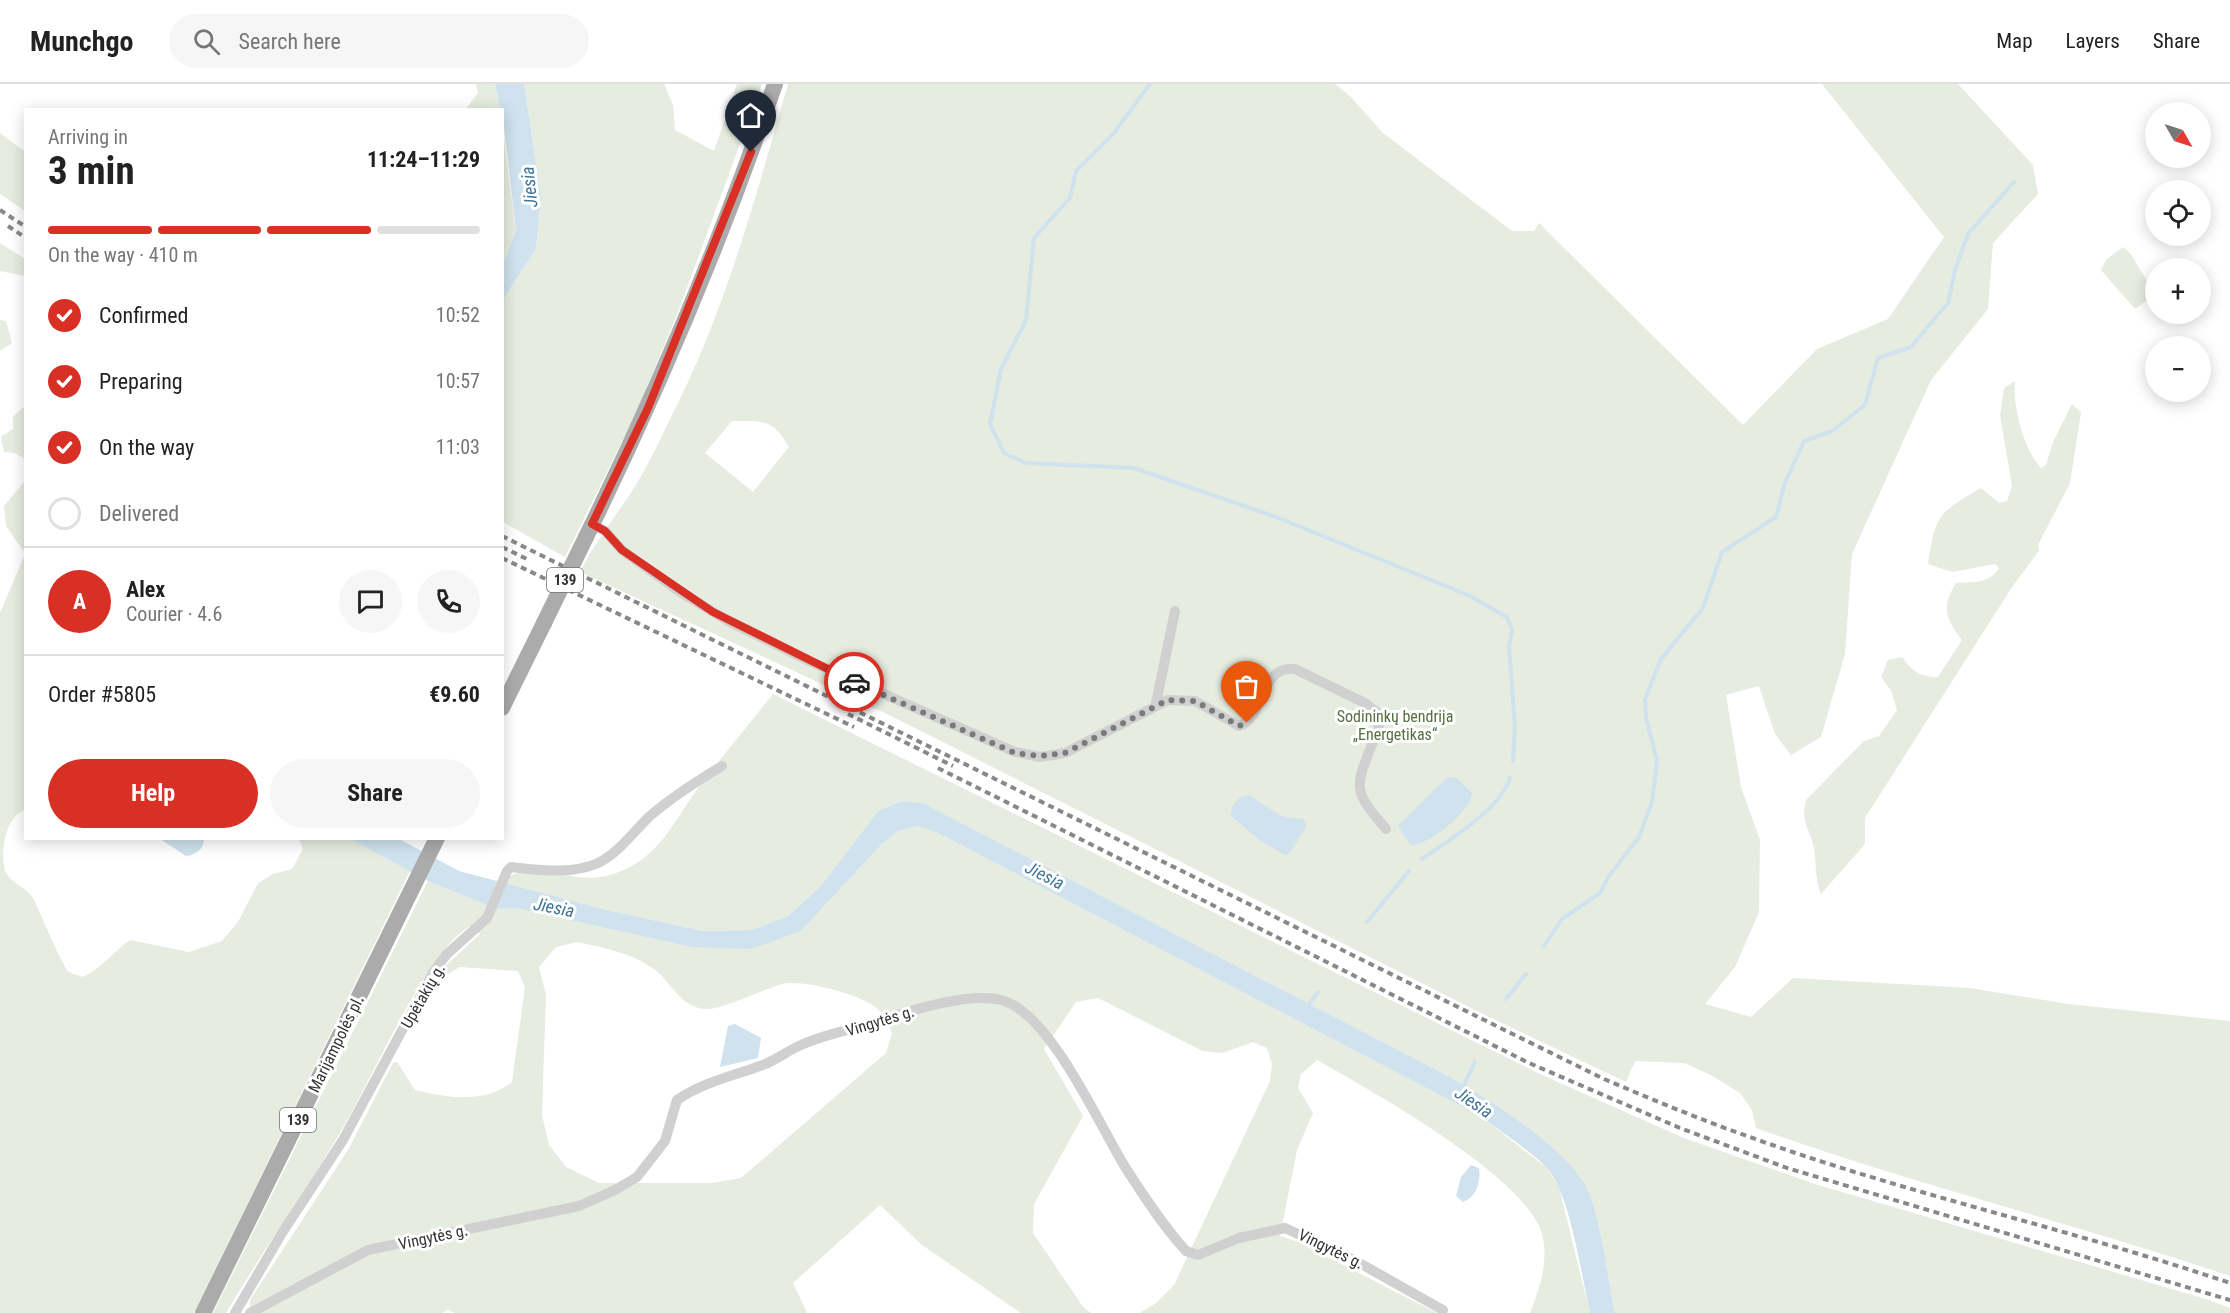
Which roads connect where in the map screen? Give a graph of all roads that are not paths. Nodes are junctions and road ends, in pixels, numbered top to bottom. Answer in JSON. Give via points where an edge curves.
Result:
{"nodes":[{"id":1,"x":775,"y":84,"type":"edge"},
{"id":2,"x":589,"y":530,"type":"junction"},
{"id":3,"x":1175,"y":611,"type":"dead end"},
{"id":4,"x":1156,"y":703,"type":"junction"},
{"id":5,"x":504,"y":704,"type":"edge"},
{"id":6,"x":722,"y":766,"type":"dead end"},
{"id":7,"x":1386,"y":829,"type":"dead end"},
{"id":8,"x":436,"y":840,"type":"edge"},
{"id":9,"x":1443,"y":1310,"type":"dead end"},
{"id":10,"x":203,"y":1313,"type":"edge"},
{"id":11,"x":235,"y":1313,"type":"edge"},
{"id":12,"x":250,"y":1313,"type":"edge"}],
"edges":[{"from":1,"to":2,"type":"main road","number":"139","via":[[689,311]]},
{"from":2,"to":4,"type":"street","via":[[605,531],[622,550],[730,622],[1015,753],[1065,753]]},
{"from":2,"to":5,"type":"main road","number":"139","bridge":true},
{"from":3,"to":4,"type":"street"},
{"from":4,"to":7,"type":"street","via":[[1195,701],[1239,726],[1252,718],[1275,673],[1287,668],[1365,703],[1379,714],[1380,720],[1361,772],[1359,791]]},
{"from":6,"to":11,"type":"street","name":"Upėtakių g.","via":[[666,802],[599,863],[575,870],[511,867],[487,918],[434,971],[343,1140]]},
{"from":8,"to":10,"type":"main road","name":"Marijampolės pl.","number":"139"},
{"from":9,"to":12,"type":"street","name":"Vingytės g.","via":[[1354,1260],[1285,1228],[1239,1238],[1198,1255],[1186,1251],[1127,1171],[1042,1032],[1007,1002],[988,999],[948,1002],[802,1044],[764,1065],[692,1090],[677,1100],[665,1141],[650,1163],[637,1177],[615,1190],[579,1206],[368,1250]]}]}
